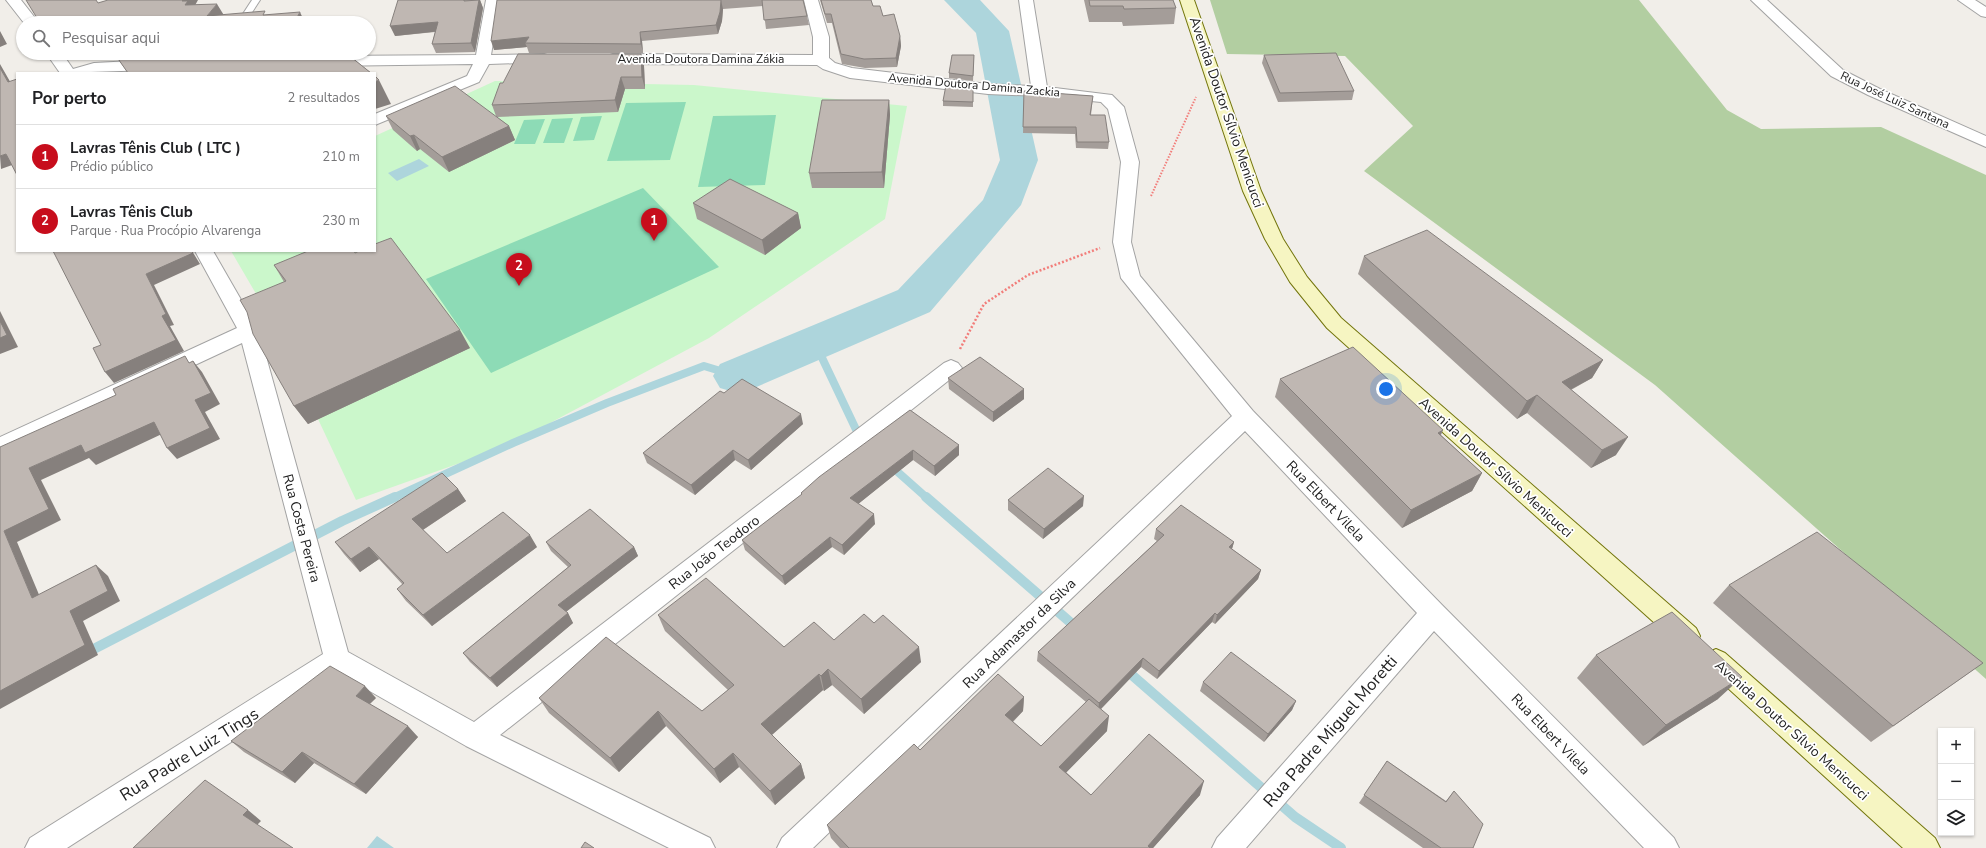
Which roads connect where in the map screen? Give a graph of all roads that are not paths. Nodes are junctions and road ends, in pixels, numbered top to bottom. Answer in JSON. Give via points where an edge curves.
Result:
{"nodes":[{"id":1,"x":13,"y":0,"type":"edge"},
{"id":2,"x":256,"y":0,"type":"edge"},
{"id":3,"x":493,"y":0,"type":"edge"},
{"id":4,"x":811,"y":0,"type":"edge"},
{"id":5,"x":1026,"y":0,"type":"edge"},
{"id":6,"x":1187,"y":0,"type":"edge"},
{"id":7,"x":1758,"y":0,"type":"edge"},
{"id":8,"x":1965,"y":0,"type":"edge"},
{"id":9,"x":1986,"y":13,"type":"edge"},
{"id":10,"x":26,"y":16,"type":"edge"},
{"id":11,"x":246,"y":16,"type":"edge"},
{"id":12,"x":482,"y":59,"type":"junction"},
{"id":13,"x":561,"y":59,"type":"edge"},
{"id":14,"x":601,"y":59,"type":"edge"},
{"id":15,"x":59,"y":60,"type":"edge"},
{"id":16,"x":821,"y":60,"type":"junction"},
{"id":17,"x":310,"y":61,"type":"edge"},
{"id":18,"x":170,"y":64,"type":"edge"},
{"id":19,"x":67,"y":72,"type":"edge"},
{"id":20,"x":80,"y":72,"type":"edge"},
{"id":21,"x":1040,"y":91,"type":"junction"},
{"id":22,"x":1106,"y":98,"type":"joint"},
{"id":23,"x":376,"y":120,"type":"edge"},
{"id":24,"x":1986,"y":142,"type":"edge"},
{"id":25,"x":205,"y":252,"type":"edge"},
{"id":26,"x":249,"y":331,"type":"junction"},
{"id":27,"x":952,"y":368,"type":"road end"},
{"id":28,"x":1245,"y":417,"type":"junction"},
{"id":29,"x":0,"y":448,"type":"edge"},
{"id":30,"x":1433,"y":613,"type":"junction"},
{"id":31,"x":337,"y":659,"type":"junction"},
{"id":32,"x":476,"y":737,"type":"junction"},
{"id":33,"x":40,"y":848,"type":"edge"},
{"id":34,"x":700,"y":848,"type":"edge"},
{"id":35,"x":792,"y":848,"type":"edge"},
{"id":36,"x":1227,"y":848,"type":"edge"},
{"id":37,"x":1664,"y":848,"type":"edge"},
{"id":38,"x":1925,"y":848,"type":"edge"}],
"edges":[{"from":1,"to":10,"type":"street"},
{"from":2,"to":11,"type":"lane"},
{"from":3,"to":12,"type":"street"},
{"from":4,"to":16,"type":"street","via":[[821,37]]},
{"from":5,"to":21,"type":"street"},
{"from":6,"to":38,"type":"main road","name":"Avenida Doutor Sílvio Menicucci","via":[[1252,191],[1274,239],[1300,282],[1334,323]]},
{"from":7,"to":24,"type":"street","name":"Rua José Luiz Santana","via":[[1837,73]]},
{"from":8,"to":9,"type":"street"},
{"from":12,"to":13,"type":"street"},
{"from":12,"to":17,"type":"street"},
{"from":12,"to":23,"type":"street","via":[[473,79]]},
{"from":14,"to":16,"type":"street","name":"Avenida Doutora Damina Zákia"},
{"from":15,"to":19,"type":"street"},
{"from":16,"to":21,"type":"street","name":"Avenida Doutora Damina Zackia","via":[[829,66],[850,73],[988,89]]},
{"from":18,"to":20,"type":"street","via":[[94,68]]},
{"from":21,"to":22,"type":"street","name":"Avenida Doutora Damina Zackia"},
{"from":22,"to":28,"type":"street","name":"Rua Elbert Vilela","via":[[1116,106],[1130,162],[1122,242],[1131,278]]},
{"from":25,"to":26,"type":"street","name":"Rua Costa Pereira"},
{"from":26,"to":29,"type":"street"},
{"from":26,"to":31,"type":"street","name":"Rua Costa Pereira"},
{"from":27,"to":32,"type":"street","name":"Rua João Teodoro"},
{"from":28,"to":30,"type":"street","name":"Rua Elbert Vilela"},
{"from":28,"to":35,"type":"street","name":"Rua Adamastor da Silva"},
{"from":30,"to":36,"type":"street","name":"Rua Padre Miguel Moretti"},
{"from":30,"to":37,"type":"street","name":"Rua Elbert Vilela"},
{"from":31,"to":32,"type":"street"},
{"from":31,"to":33,"type":"street","name":"Rua Padre Luiz Tings"},
{"from":32,"to":34,"type":"street"}]}
